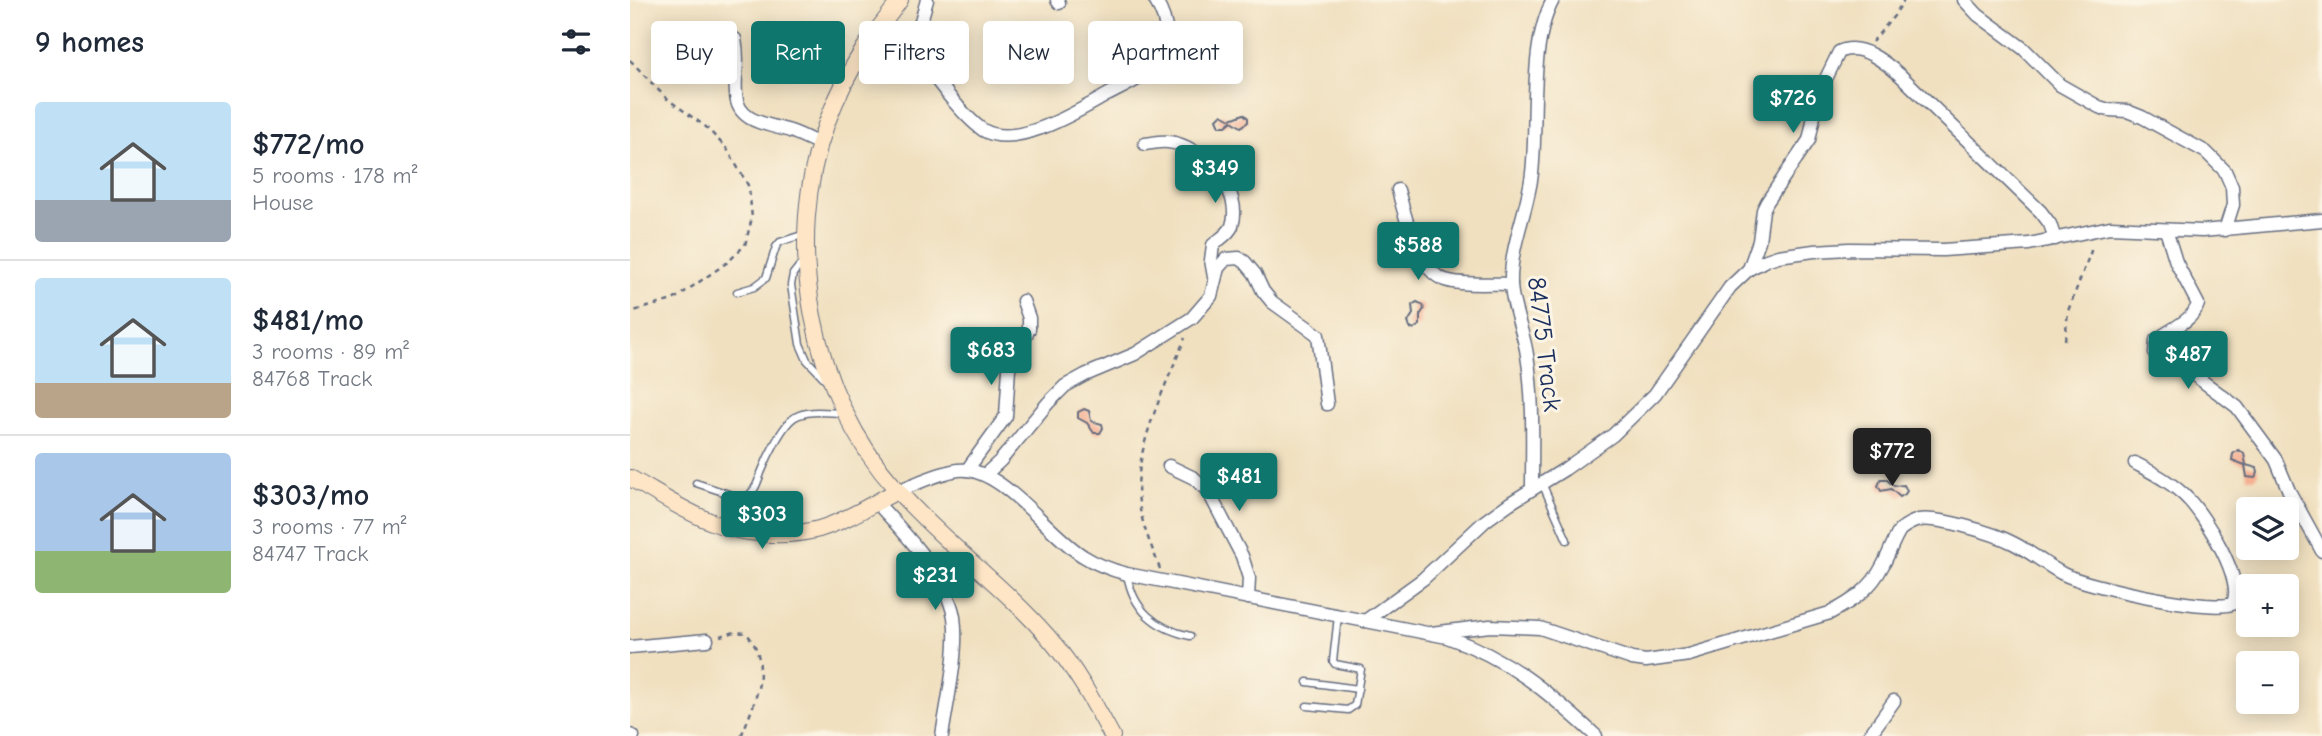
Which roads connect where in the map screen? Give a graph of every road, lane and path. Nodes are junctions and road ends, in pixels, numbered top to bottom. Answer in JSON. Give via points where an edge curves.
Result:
{"nodes":[{"id":1,"x":900,"y":0,"type":"edge"},
{"id":2,"x":927,"y":0,"type":"edge"},
{"id":3,"x":1155,"y":0,"type":"edge"},
{"id":4,"x":1553,"y":0,"type":"edge"},
{"id":5,"x":1904,"y":0,"type":"edge"},
{"id":6,"x":1964,"y":0,"type":"edge"},
{"id":7,"x":1861,"y":51,"type":"junction"},
{"id":8,"x":737,"y":54,"type":"edge"},
{"id":9,"x":630,"y":60,"type":"edge"},
{"id":10,"x":737,"y":72,"type":"edge"},
{"id":11,"x":736,"y":84,"type":"edge"},
{"id":12,"x":820,"y":144,"type":"junction"},
{"id":13,"x":1146,"y":144,"type":"dead end"},
{"id":14,"x":1398,"y":190,"type":"dead end"},
{"id":15,"x":2322,"y":220,"type":"edge"},
{"id":16,"x":2166,"y":230,"type":"junction"},
{"id":17,"x":2225,"y":230,"type":"junction"},
{"id":18,"x":2085,"y":232,"type":"junction"},
{"id":19,"x":807,"y":233,"type":"junction"},
{"id":20,"x":2055,"y":239,"type":"junction"},
{"id":21,"x":1749,"y":269,"type":"junction"},
{"id":22,"x":1215,"y":283,"type":"junction"},
{"id":23,"x":1511,"y":284,"type":"junction"},
{"id":24,"x":737,"y":292,"type":"dead end"},
{"id":25,"x":1023,"y":301,"type":"dead end"},
{"id":26,"x":630,"y":312,"type":"edge"},
{"id":27,"x":1192,"y":318,"type":"junction"},
{"id":28,"x":2065,"y":340,"type":"dead end"},
{"id":29,"x":1327,"y":404,"type":"dead end"},
{"id":30,"x":845,"y":413,"type":"junction"},
{"id":31,"x":2134,"y":463,"type":"dead end"},
{"id":32,"x":1168,"y":466,"type":"dead end"},
{"id":33,"x":967,"y":470,"type":"junction"},
{"id":34,"x":986,"y":474,"type":"junction"},
{"id":35,"x":630,"y":478,"type":"edge"},
{"id":36,"x":696,"y":483,"type":"dead end"},
{"id":37,"x":1537,"y":486,"type":"junction"},
{"id":38,"x":897,"y":491,"type":"junction"},
{"id":39,"x":876,"y":502,"type":"junction"},
{"id":40,"x":1567,"y":540,"type":"dead end"},
{"id":41,"x":2322,"y":551,"type":"edge"},
{"id":42,"x":1127,"y":574,"type":"junction"},
{"id":43,"x":1165,"y":582,"type":"junction"},
{"id":44,"x":1248,"y":598,"type":"junction"},
{"id":45,"x":1338,"y":616,"type":"junction"},
{"id":46,"x":1365,"y":621,"type":"junction"},
{"id":47,"x":1431,"y":633,"type":"junction"},
{"id":48,"x":1189,"y":636,"type":"dead end"},
{"id":49,"x":707,"y":640,"type":"joint"},
{"id":50,"x":630,"y":647,"type":"edge"},
{"id":51,"x":1307,"y":682,"type":"dead end"},
{"id":52,"x":1358,"y":689,"type":"junction"},
{"id":53,"x":1894,"y":701,"type":"dead end"},
{"id":54,"x":1307,"y":706,"type":"dead end"},
{"id":55,"x":741,"y":736,"type":"edge"},
{"id":56,"x":942,"y":736,"type":"edge"},
{"id":57,"x":1112,"y":736,"type":"edge"},
{"id":58,"x":1596,"y":736,"type":"edge"},
{"id":59,"x":1869,"y":736,"type":"edge"}],
"edges":[{"from":1,"to":12,"type":"main road","via":[[852,68]]},
{"from":2,"to":3,"type":"street","via":[[915,35],[917,49],[962,111],[983,130],[1008,134],[1061,121],[1142,76],[1159,61],[1167,27]]},
{"from":4,"to":23,"type":"street","name":"84775 Track","via":[[1541,35],[1532,173]]},
{"from":5,"to":7,"type":"path"},
{"from":6,"to":17,"type":"street","via":[[2060,85],[2099,107],[2142,117],[2206,152],[2225,171],[2232,187],[2233,205]]},
{"from":7,"to":20,"type":"street","via":[[1889,66],[1964,136],[2041,212]]},
{"from":7,"to":21,"type":"street","via":[[1848,48],[1837,55],[1819,93],[1809,140],[1763,210]]},
{"from":8,"to":10,"type":"street"},
{"from":9,"to":26,"type":"path","via":[[666,98],[727,149],[749,187],[752,218],[745,245],[728,262],[673,300]]},
{"from":11,"to":12,"type":"street","via":[[741,110],[754,121]]},
{"from":12,"to":19,"type":"main road"},
{"from":13,"to":22,"type":"street","via":[[1169,142],[1190,150],[1212,165],[1226,183],[1233,224],[1211,251]]},
{"from":14,"to":23,"type":"street","via":[[1411,233],[1431,272],[1446,280]]},
{"from":15,"to":17,"type":"street"},
{"from":16,"to":17,"type":"street"},
{"from":16,"to":18,"type":"street","via":[[2117,227]]},
{"from":16,"to":41,"type":"street","via":[[2176,262],[2198,304],[2156,340],[2155,353],[2237,408],[2276,460]]},
{"from":18,"to":20,"type":"street"},
{"from":18,"to":28,"type":"path","via":[[2091,251],[2068,311]]},
{"from":19,"to":24,"type":"lane","via":[[780,242],[766,278]]},
{"from":19,"to":30,"type":"main road","via":[[818,336]]},
{"from":20,"to":21,"type":"street","via":[[1943,250],[1814,251],[1778,256]]},
{"from":21,"to":37,"type":"street","via":[[1730,287],[1655,394],[1613,435]]},
{"from":22,"to":27,"type":"street","via":[[1206,304]]},
{"from":22,"to":29,"type":"street","via":[[1221,262],[1239,258],[1272,302],[1316,332]]},
{"from":23,"to":37,"type":"street","name":"84775 Track","via":[[1528,357]]},
{"from":25,"to":33,"type":"street","via":[[1029,329],[1009,368],[1006,416]]},
{"from":27,"to":34,"type":"street","via":[[1135,354],[1065,386]]},
{"from":27,"to":43,"type":"path","via":[[1142,453],[1138,477],[1141,517]]},
{"from":30,"to":36,"type":"lane","via":[[795,417],[785,426],[753,494],[744,499]]},
{"from":30,"to":38,"type":"main road","via":[[872,460]]},
{"from":31,"to":47,"type":"street","via":[[2168,481],[2195,508],[2232,573],[2237,592],[2232,604],[2179,601],[2106,588],[2064,574],[2002,538],[1922,520],[1900,530],[1875,580],[1845,606],[1689,655],[1632,659],[1540,628],[1490,626]]},
{"from":32,"to":44,"type":"street","via":[[1203,484],[1215,503],[1247,569]]},
{"from":33,"to":34,"type":"street"},
{"from":33,"to":38,"type":"street"},
{"from":34,"to":42,"type":"street","via":[[1081,555]]},
{"from":35,"to":39,"type":"main road","via":[[712,522],[762,533],[819,529]]},
{"from":37,"to":40,"type":"lane"},
{"from":37,"to":46,"type":"street","via":[[1485,521],[1423,579]]},
{"from":38,"to":39,"type":"main road"},
{"from":38,"to":57,"type":"main road","via":[[1049,638],[1081,680]]},
{"from":39,"to":56,"type":"street","via":[[928,562],[950,602],[954,617],[952,673]]},
{"from":42,"to":43,"type":"street"},
{"from":42,"to":48,"type":"lane","via":[[1132,593],[1151,618],[1163,628]]},
{"from":43,"to":44,"type":"street"},
{"from":44,"to":45,"type":"street"},
{"from":45,"to":46,"type":"street"},
{"from":45,"to":52,"type":"lane","via":[[1333,661],[1361,669]]},
{"from":46,"to":47,"type":"street"},
{"from":47,"to":58,"type":"street","via":[[1480,650],[1517,670]]},
{"from":49,"to":50,"type":"street"},
{"from":49,"to":55,"type":"path","via":[[746,633],[758,649],[758,697]]},
{"from":51,"to":52,"type":"lane"},
{"from":52,"to":54,"type":"lane","via":[[1355,705],[1348,710]]},
{"from":53,"to":59,"type":"street"}]}
